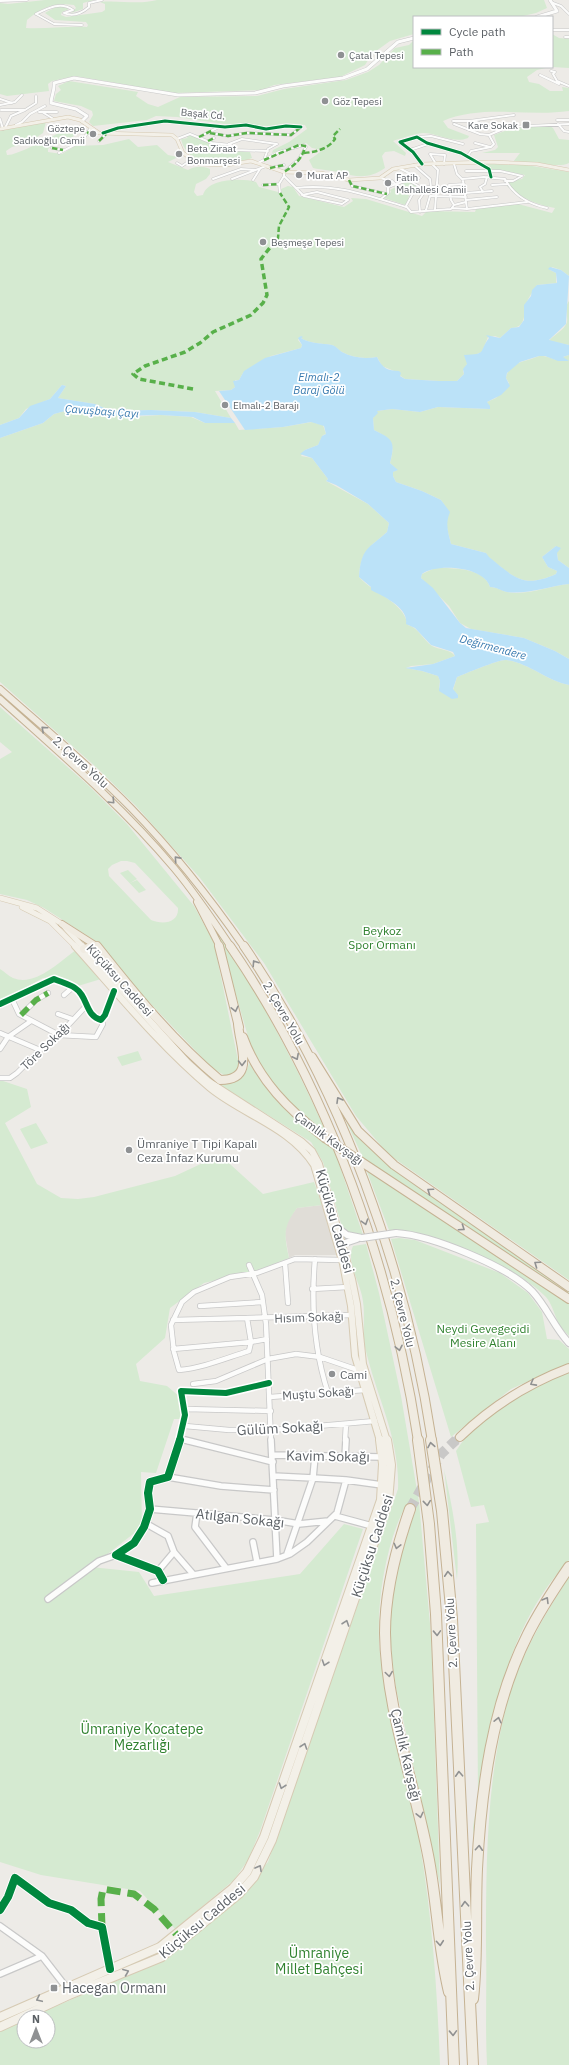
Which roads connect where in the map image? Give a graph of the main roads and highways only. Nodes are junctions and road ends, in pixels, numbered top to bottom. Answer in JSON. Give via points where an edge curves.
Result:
{"nodes":[{"id":1,"x":550,"y":0,"type":"edge"},
{"id":2,"x":540,"y":16,"type":"edge"},
{"id":3,"x":413,"y":38,"type":"edge"},
{"id":4,"x":82,"y":121,"type":"junction"},
{"id":5,"x":4,"y":128,"type":"edge"},
{"id":6,"x":569,"y":170,"type":"edge"},
{"id":7,"x":0,"y":689,"type":"edge"},
{"id":8,"x":0,"y":699,"type":"edge"},
{"id":9,"x":194,"y":894,"type":"junction"},
{"id":10,"x":0,"y":898,"type":"edge"},
{"id":11,"x":0,"y":902,"type":"edge"},
{"id":12,"x":22,"y":905,"type":"junction"},
{"id":13,"x":62,"y":924,"type":"junction"},
{"id":14,"x":82,"y":951,"type":"junction"},
{"id":15,"x":115,"y":971,"type":"junction"},
{"id":16,"x":116,"y":989,"type":"junction"},
{"id":17,"x":238,"y":1024,"type":"junction"},
{"id":18,"x":303,"y":1044,"type":"junction"},
{"id":19,"x":214,"y":1093,"type":"junction"},
{"id":20,"x":241,"y":1104,"type":"junction"},
{"id":21,"x":251,"y":1112,"type":"junction"},
{"id":22,"x":337,"y":1227,"type":"junction"},
{"id":23,"x":362,"y":1238,"type":"junction"},
{"id":24,"x":339,"y":1242,"type":"junction"},
{"id":25,"x":344,"y":1253,"type":"junction"},
{"id":26,"x":569,"y":1287,"type":"edge"},
{"id":27,"x":569,"y":1299,"type":"edge"},
{"id":28,"x":355,"y":1315,"type":"junction"},
{"id":29,"x":569,"y":1343,"type":"edge"},
{"id":30,"x":569,"y":1368,"type":"edge"},
{"id":31,"x":362,"y":1370,"type":"junction"},
{"id":32,"x":460,"y":1437,"type":"tunnel mouth"},
{"id":33,"x":410,"y":1509,"type":"tunnel mouth"},
{"id":34,"x":376,"y":1527,"type":"junction"},
{"id":35,"x":569,"y":1567,"type":"edge"},
{"id":36,"x":276,"y":1816,"type":"junction"},
{"id":37,"x":68,"y":1991,"type":"junction"},
{"id":38,"x":451,"y":2002,"type":"junction"},
{"id":39,"x":471,"y":2013,"type":"junction"},
{"id":40,"x":0,"y":2017,"type":"edge"},
{"id":41,"x":0,"y":2027,"type":"edge"},
{"id":42,"x":454,"y":2065,"type":"edge"},
{"id":43,"x":473,"y":2065,"type":"edge"}],
"edges":[{"from":1,"to":2,"type":"main road","via":[[557,11]]},
{"from":3,"to":4,"type":"main road","via":[[398,42],[366,69],[343,78],[283,86],[255,93],[178,95],[74,78],[54,83],[55,88],[50,96],[51,103],[85,113],[87,116]]},
{"from":4,"to":5,"type":"main road","via":[[73,117],[52,118]]},
{"from":4,"to":6,"type":"main road","via":[[88,130],[105,134],[166,134],[177,139],[181,151],[198,164],[222,165],[248,161],[284,172],[322,173],[349,180],[380,178],[388,171],[422,164],[537,164]]},
{"from":18,"to":7,"type":"highway","name":"2. Çevre Yolu","one_way":true,"via":[[273,990],[186,870],[132,809]]},
{"from":8,"to":9,"type":"highway","name":"2. Çevre Yolu","one_way":true,"via":[[106,795],[143,833]]},
{"from":9,"to":17,"type":"highway","name":"Çamlık Kavşağı","one_way":true,"via":[[198,908],[219,945]]},
{"from":9,"to":38,"type":"highway","name":"2. Çevre Yolu","one_way":true,"via":[[254,980],[315,1094],[353,1185],[393,1322],[423,1475],[435,1582]]},
{"from":10,"to":12,"type":"main road","name":"Küçüksu Caddesi"},
{"from":11,"to":12,"type":"main road","name":"Küçüksu Caddesi"},
{"from":12,"to":13,"type":"main road","name":"Küçüksu Caddesi","via":[[37,908]]},
{"from":12,"to":14,"type":"main road","name":"Küçüksu Caddesi","via":[[50,921]]},
{"from":13,"to":14,"type":"main road","name":"Küçüksu Caddesi"},
{"from":13,"to":15,"type":"highway","via":[[96,945]]},
{"from":14,"to":15,"type":"highway","via":[[93,948]]},
{"from":14,"to":16,"type":"main road","name":"Küçüksu Caddesi"},
{"from":14,"to":16,"type":"main road","name":"Küçüksu Caddesi","via":[[94,960]]},
{"from":17,"to":15,"type":"highway","one_way":true,"via":[[242,1072],[236,1078],[220,1080],[176,1039]]},
{"from":16,"to":19,"type":"main road","name":"Küçüksu Caddesi","via":[[192,1075]]},
{"from":16,"to":20,"type":"main road","name":"Küçüksu Caddesi","via":[[188,1063]]},
{"from":17,"to":27,"type":"highway","name":"Çamlık Kavşağı","one_way":true,"bridge":true,"via":[[249,1056],[269,1088],[300,1120]]},
{"from":26,"to":18,"type":"highway","name":"Çamlık Kavşağı","one_way":true,"via":[[394,1165],[374,1148],[348,1115],[321,1068]]},
{"from":39,"to":18,"type":"highway","name":"2. Çevre Yolu","one_way":true,"via":[[442,1509],[423,1400],[402,1305],[364,1182],[335,1111]]},
{"from":19,"to":20,"type":"main road","via":[[218,1092]]},
{"from":19,"to":21,"type":"main road","name":"Küçüksu Caddesi"},
{"from":20,"to":21,"type":"main road","name":"Küçüksu Caddesi"},
{"from":21,"to":22,"type":"main road","name":"Küçüksu Caddesi","via":[[282,1128],[312,1151],[319,1164]]},
{"from":21,"to":24,"type":"main road","name":"Küçüksu Caddesi","via":[[307,1154],[314,1165]]},
{"from":22,"to":23,"type":"main road","via":[[347,1235]]},
{"from":22,"to":24,"type":"main road","name":"Küçüksu Caddesi"},
{"from":23,"to":24,"type":"main road"},
{"from":23,"to":25,"type":"main road","via":[[350,1243]]},
{"from":23,"to":29,"type":"main road","bridge":true,"via":[[396,1233],[410,1234],[498,1268],[525,1286],[542,1302],[560,1334]]},
{"from":24,"to":25,"type":"main road","name":"Küçüksu Caddesi"},
{"from":24,"to":28,"type":"main road","name":"Küçüksu Caddesi"},
{"from":25,"to":28,"type":"main road","name":"Küçüksu Caddesi","via":[[356,1295]]},
{"from":28,"to":31,"type":"main road","name":"Küçüksu Caddesi","via":[[353,1345]]},
{"from":30,"to":32,"type":"highway","one_way":true,"via":[[536,1381],[491,1408]]},
{"from":31,"to":34,"type":"main road","name":"Küçüksu Caddesi","via":[[384,1457],[384,1486]]},
{"from":31,"to":34,"type":"main road","name":"Küçüksu Caddesi","via":[[385,1429],[392,1468],[388,1502]]},
{"from":33,"to":38,"type":"highway","name":"Çamlık Kavşağı","one_way":true,"via":[[398,1542],[390,1578],[386,1608],[386,1650],[394,1703],[427,1843],[442,1967]]},
{"from":34,"to":36,"type":"main road","name":"Küçüksu Caddesi"},
{"from":39,"to":35,"type":"highway","one_way":true,"via":[[477,1972],[476,1907],[480,1837],[485,1785],[497,1721],[518,1653],[540,1611]]},
{"from":36,"to":37,"type":"main road","name":"Küçüksu Caddesi","via":[[248,1872],[233,1888],[160,1947]]},
{"from":37,"to":36,"type":"main road","name":"Küçüksu Caddesi","one_way":true,"via":[[162,1957],[239,1894],[254,1877],[264,1859]]},
{"from":37,"to":40,"type":"main road","name":"Küçüksu Caddesi","one_way":true},
{"from":37,"to":41,"type":"main road","name":"Küçüksu Caddesi"},
{"from":38,"to":42,"type":"highway","name":"2. Çevre Yolu","one_way":true},
{"from":39,"to":43,"type":"highway","name":"2. Çevre Yolu"}]}
